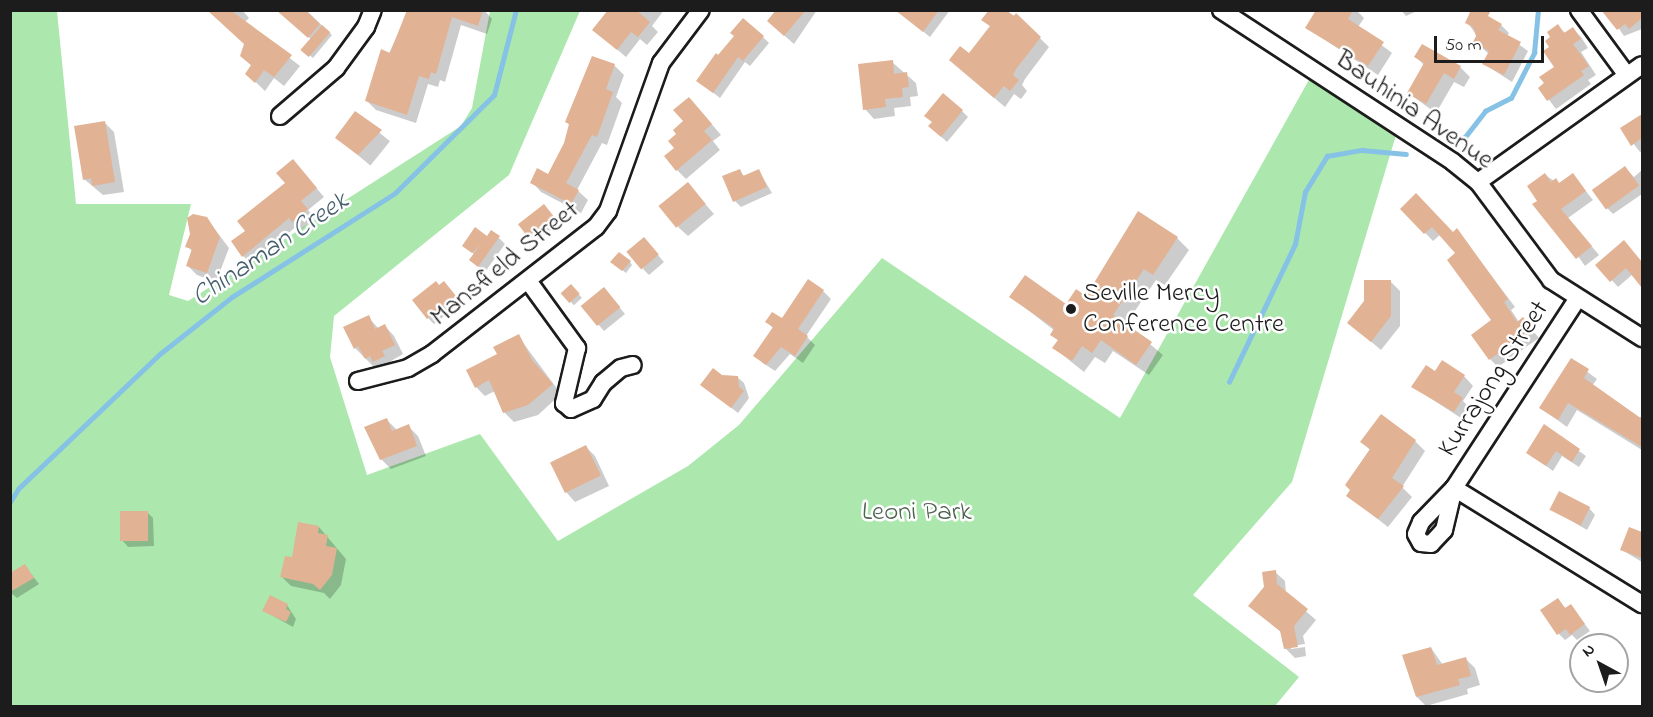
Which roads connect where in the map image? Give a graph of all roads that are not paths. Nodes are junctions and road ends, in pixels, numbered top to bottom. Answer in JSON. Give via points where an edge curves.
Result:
{"nodes":[{"id":1,"x":373,"y":10,"type":"edge"},
{"id":2,"x":701,"y":10,"type":"edge"},
{"id":3,"x":1221,"y":10,"type":"edge"},
{"id":4,"x":1579,"y":10,"type":"edge"},
{"id":5,"x":1642,"y":65,"type":"edge"},
{"id":6,"x":1626,"y":74,"type":"junction"},
{"id":7,"x":280,"y":116,"type":"dead end"},
{"id":8,"x":1478,"y":182,"type":"junction"},
{"id":9,"x":529,"y":282,"type":"junction"},
{"id":10,"x":1577,"y":299,"type":"junction"},
{"id":11,"x":1642,"y":338,"type":"edge"},
{"id":12,"x":633,"y":365,"type":"dead end"},
{"id":13,"x":358,"y":381,"type":"dead end"},
{"id":14,"x":1642,"y":604,"type":"edge"}],
"edges":[{"from":1,"to":7,"type":"street","via":[[366,27],[336,68]]},
{"from":2,"to":9,"type":"street","name":"Mansfield Street","via":[[661,63],[608,211],[596,227]]},
{"from":3,"to":8,"type":"street","name":"Bauhinia Avenue"},
{"from":4,"to":6,"type":"street"},
{"from":5,"to":6,"type":"street"},
{"from":6,"to":8,"type":"street"},
{"from":8,"to":10,"type":"street","name":"Bauhinia Avenue","via":[[1544,273]]},
{"from":9,"to":12,"type":"street","via":[[577,348],[564,403],[571,409],[593,399],[603,383],[621,368]]},
{"from":9,"to":13,"type":"street","name":"Mansfield Street","via":[[408,368]]},
{"from":10,"to":11,"type":"street","name":"Bauhinia Avenue"},
{"from":10,"to":14,"type":"street","name":"Kurrajong Street","via":[[1454,488]]}]}
